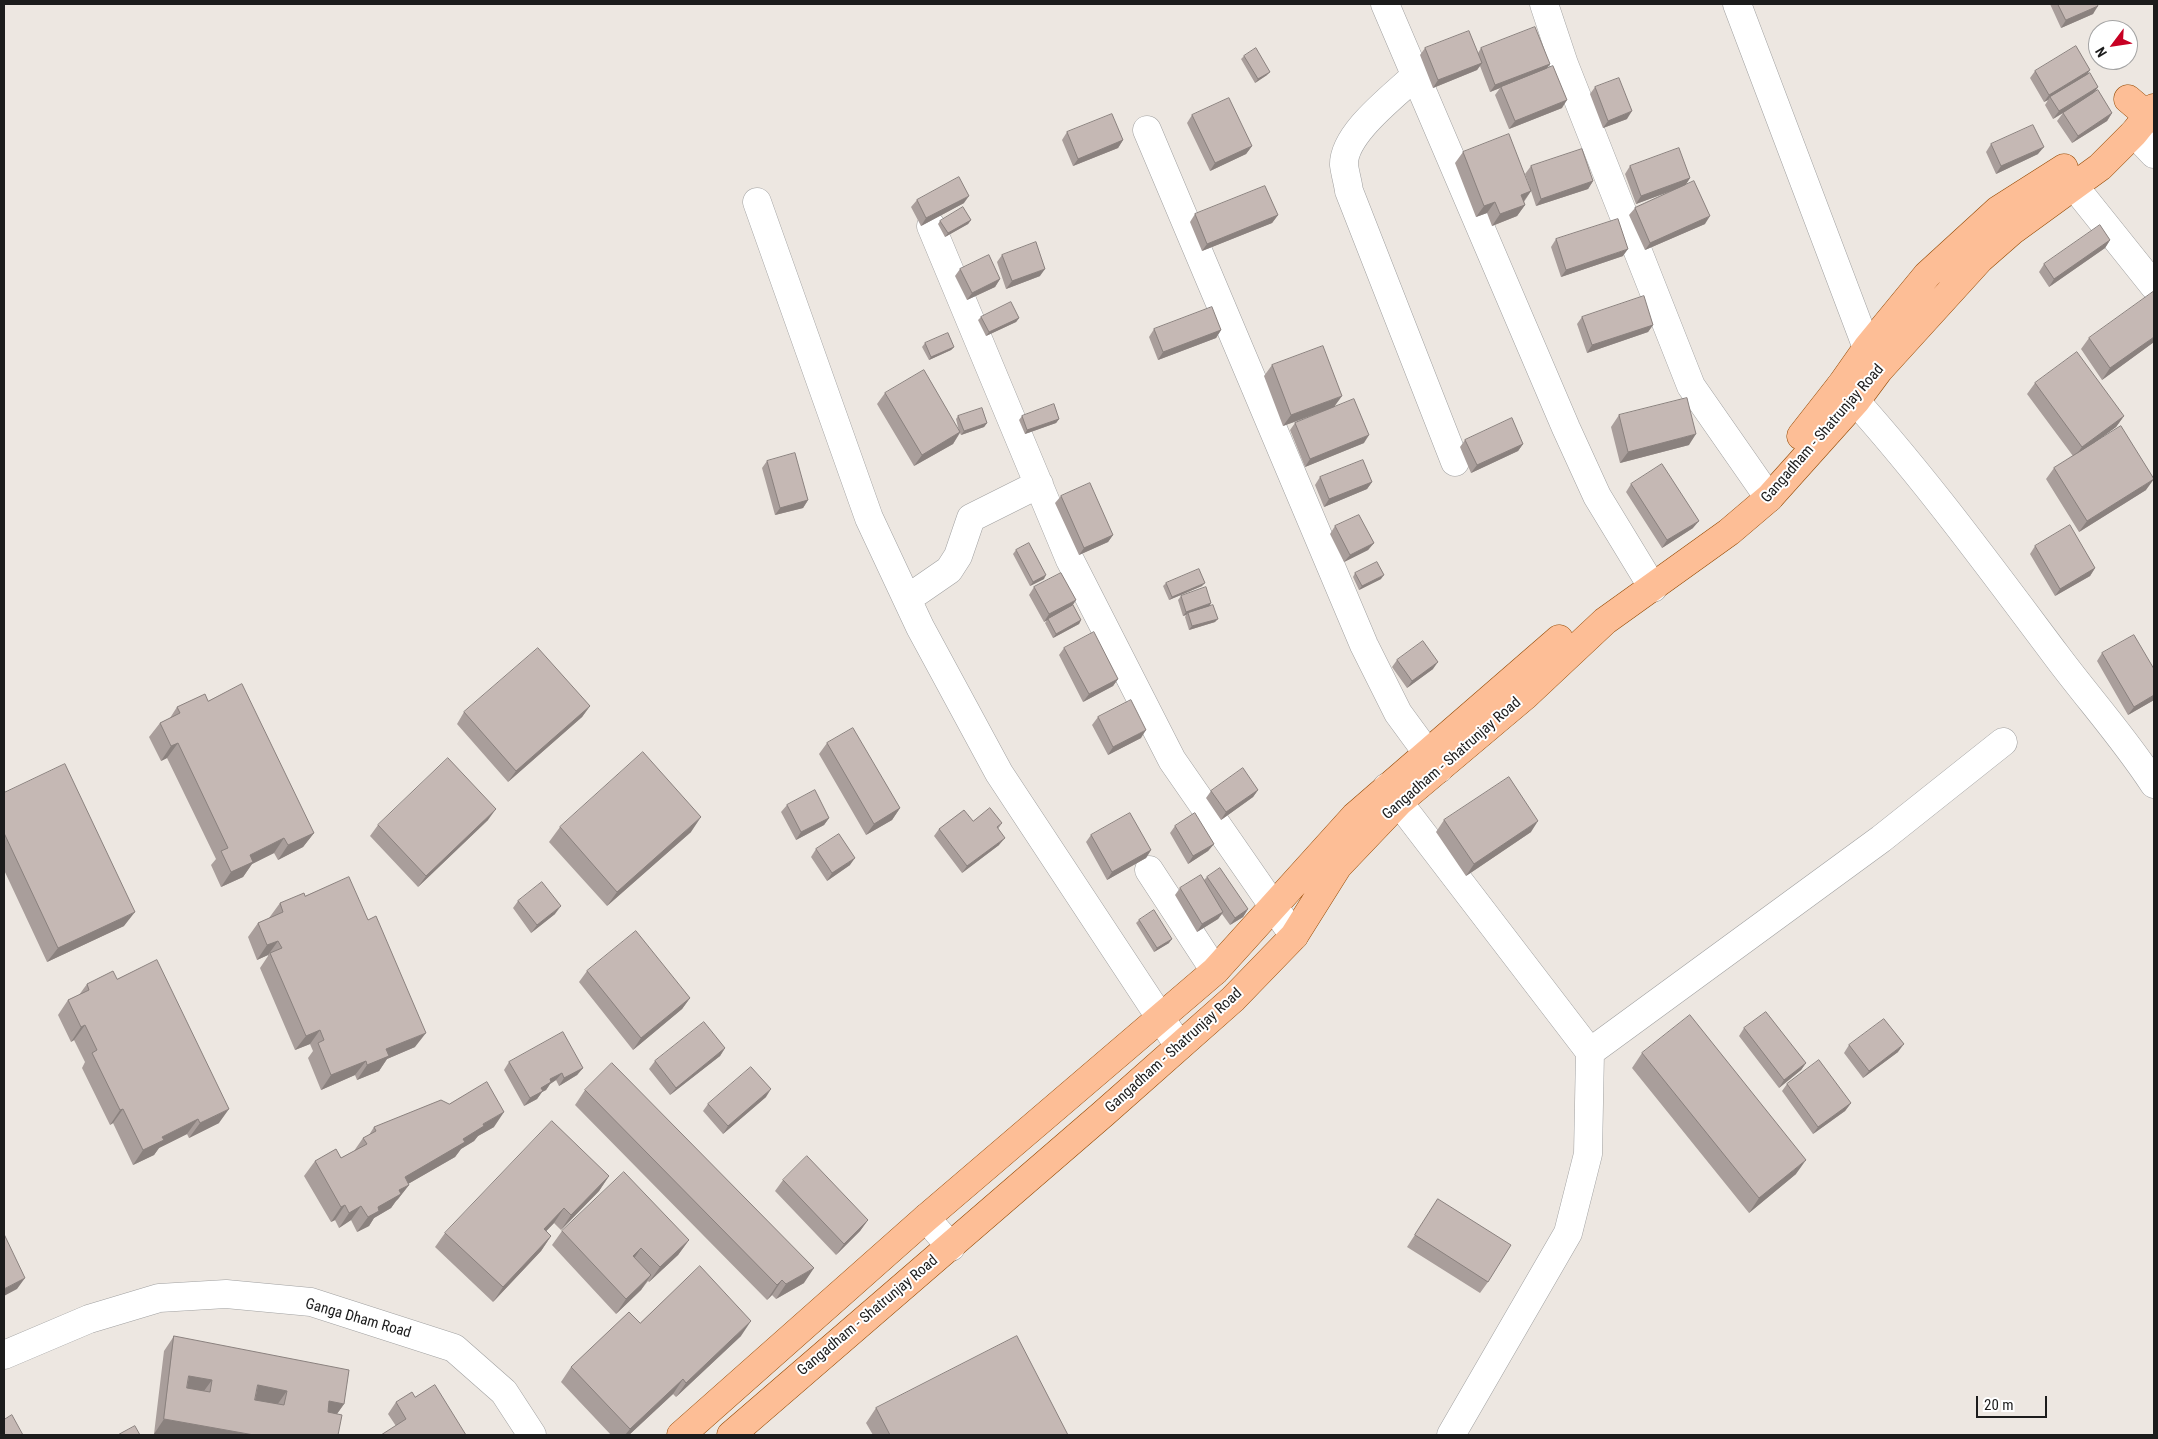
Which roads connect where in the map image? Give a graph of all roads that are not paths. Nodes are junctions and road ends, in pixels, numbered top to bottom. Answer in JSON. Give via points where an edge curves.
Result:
{"nodes":[{"id":1,"x":1385,"y":4,"type":"edge"},
{"id":2,"x":1544,"y":4,"type":"edge"},
{"id":3,"x":1736,"y":4,"type":"edge"},
{"id":4,"x":1416,"y":76,"type":"junction"},
{"id":5,"x":2141,"y":114,"type":"edge"},
{"id":6,"x":1147,"y":130,"type":"dead end"},
{"id":7,"x":2154,"y":154,"type":"edge"},
{"id":8,"x":2069,"y":177,"type":"junction"},
{"id":9,"x":757,"y":202,"type":"dead end"},
{"id":10,"x":931,"y":226,"type":"edge"},
{"id":11,"x":2154,"y":286,"type":"edge"},
{"id":12,"x":1867,"y":348,"type":"junction"},
{"id":13,"x":1848,"y":393,"type":"junction"},
{"id":14,"x":1456,"y":462,"type":"dead end"},
{"id":15,"x":1039,"y":484,"type":"junction"},
{"id":16,"x":1765,"y":492,"type":"junction"},
{"id":17,"x":1649,"y":581,"type":"junction"},
{"id":18,"x":907,"y":599,"type":"junction"},
{"id":19,"x":2003,"y":742,"type":"dead end"},
{"id":20,"x":2146,"y":752,"type":"edge"},
{"id":21,"x":1433,"y":761,"type":"junction"},
{"id":22,"x":2154,"y":784,"type":"edge"},
{"id":23,"x":1393,"y":795,"type":"junction"},
{"id":24,"x":1148,"y":870,"type":"dead end"},
{"id":25,"x":1274,"y":907,"type":"junction"},
{"id":26,"x":1294,"y":936,"type":"junction"},
{"id":27,"x":1214,"y":971,"type":"junction"},
{"id":28,"x":1161,"y":1019,"type":"junction"},
{"id":29,"x":1179,"y":1046,"type":"junction"},
{"id":30,"x":1590,"y":1052,"type":"junction"},
{"id":31,"x":926,"y":1218,"type":"junction"},
{"id":32,"x":951,"y":1246,"type":"junction"},
{"id":33,"x":4,"y":1356,"type":"edge"},
{"id":34,"x":532,"y":1435,"type":"edge"},
{"id":35,"x":681,"y":1435,"type":"edge"},
{"id":36,"x":731,"y":1435,"type":"edge"},
{"id":37,"x":1451,"y":1435,"type":"edge"}],
"edges":[{"from":1,"to":4,"type":"street"},
{"from":2,"to":16,"type":"street","via":[[1564,64],[1691,386]]},
{"from":3,"to":12,"type":"street"},
{"from":4,"to":14,"type":"street","via":[[1356,133],[1344,163],[1349,191]]},
{"from":4,"to":17,"type":"street","via":[[1597,496]]},
{"from":5,"to":7,"type":"street"},
{"from":5,"to":8,"type":"main road","name":"Gangadham - Shatrunjay Road","via":[[2100,167]]},
{"from":6,"to":21,"type":"street","via":[[1364,645],[1398,713]]},
{"from":8,"to":11,"type":"street"},
{"from":8,"to":12,"type":"main road","name":"Gangadham - Shatrunjay Road","via":[[1998,210],[1927,275]]},
{"from":8,"to":13,"type":"main road","name":"Gangadham - Shatrunjay Road","via":[[1980,259],[1879,370]]},
{"from":9,"to":18,"type":"street","via":[[869,518]]},
{"from":10,"to":15,"type":"street"},
{"from":12,"to":13,"type":"main road","name":"Gangadham - Shatrunjay Road"},
{"from":13,"to":16,"type":"main road","name":"Gangadham - Shatrunjay Road"},
{"from":13,"to":20,"type":"street","via":[[1930,488],[2087,697]]},
{"from":15,"to":18,"type":"street","via":[[971,518],[958,556],[949,570]]},
{"from":15,"to":25,"type":"street","via":[[1070,560],[1172,760]]},
{"from":16,"to":17,"type":"main road","name":"Gangadham - Shatrunjay Road","via":[[1729,532]]},
{"from":17,"to":21,"type":"main road","name":"Gangadham - Shatrunjay Road","via":[[1524,696]]},
{"from":18,"to":28,"type":"street","via":[[999,773]]},
{"from":19,"to":30,"type":"street","via":[[1881,839]]},
{"from":20,"to":22,"type":"street"},
{"from":21,"to":23,"type":"main road","name":"Gangadham - Shatrunjay Road"},
{"from":23,"to":25,"type":"main road","name":"Gangadham - Shatrunjay Road","via":[[1355,816]]},
{"from":23,"to":26,"type":"main road","name":"Gangadham - Shatrunjay Road","via":[[1338,866]]},
{"from":23,"to":30,"type":"street"},
{"from":24,"to":27,"type":"street"},
{"from":25,"to":26,"type":"street"},
{"from":25,"to":27,"type":"main road","name":"Gangadham - Shatrunjay Road"},
{"from":26,"to":29,"type":"main road","name":"Gangadham - Shatrunjay Road","via":[[1233,999]]},
{"from":27,"to":28,"type":"main road","name":"Gangadham - Shatrunjay Road"},
{"from":28,"to":29,"type":"street"},
{"from":28,"to":31,"type":"main road","name":"Gangadham - Shatrunjay Road"},
{"from":29,"to":32,"type":"main road","name":"Gangadham - Shatrunjay Road"},
{"from":30,"to":37,"type":"street","via":[[1588,1154],[1568,1233]]},
{"from":31,"to":32,"type":"street"},
{"from":31,"to":35,"type":"main road","name":"Gangadham - Shatrunjay Road"},
{"from":32,"to":36,"type":"main road","name":"Gangadham - Shatrunjay Road"},
{"from":33,"to":34,"type":"street","name":"Ganga Dham Road","via":[[89,1319],[159,1298],[226,1294],[312,1302],[454,1348],[504,1392]]}]}
